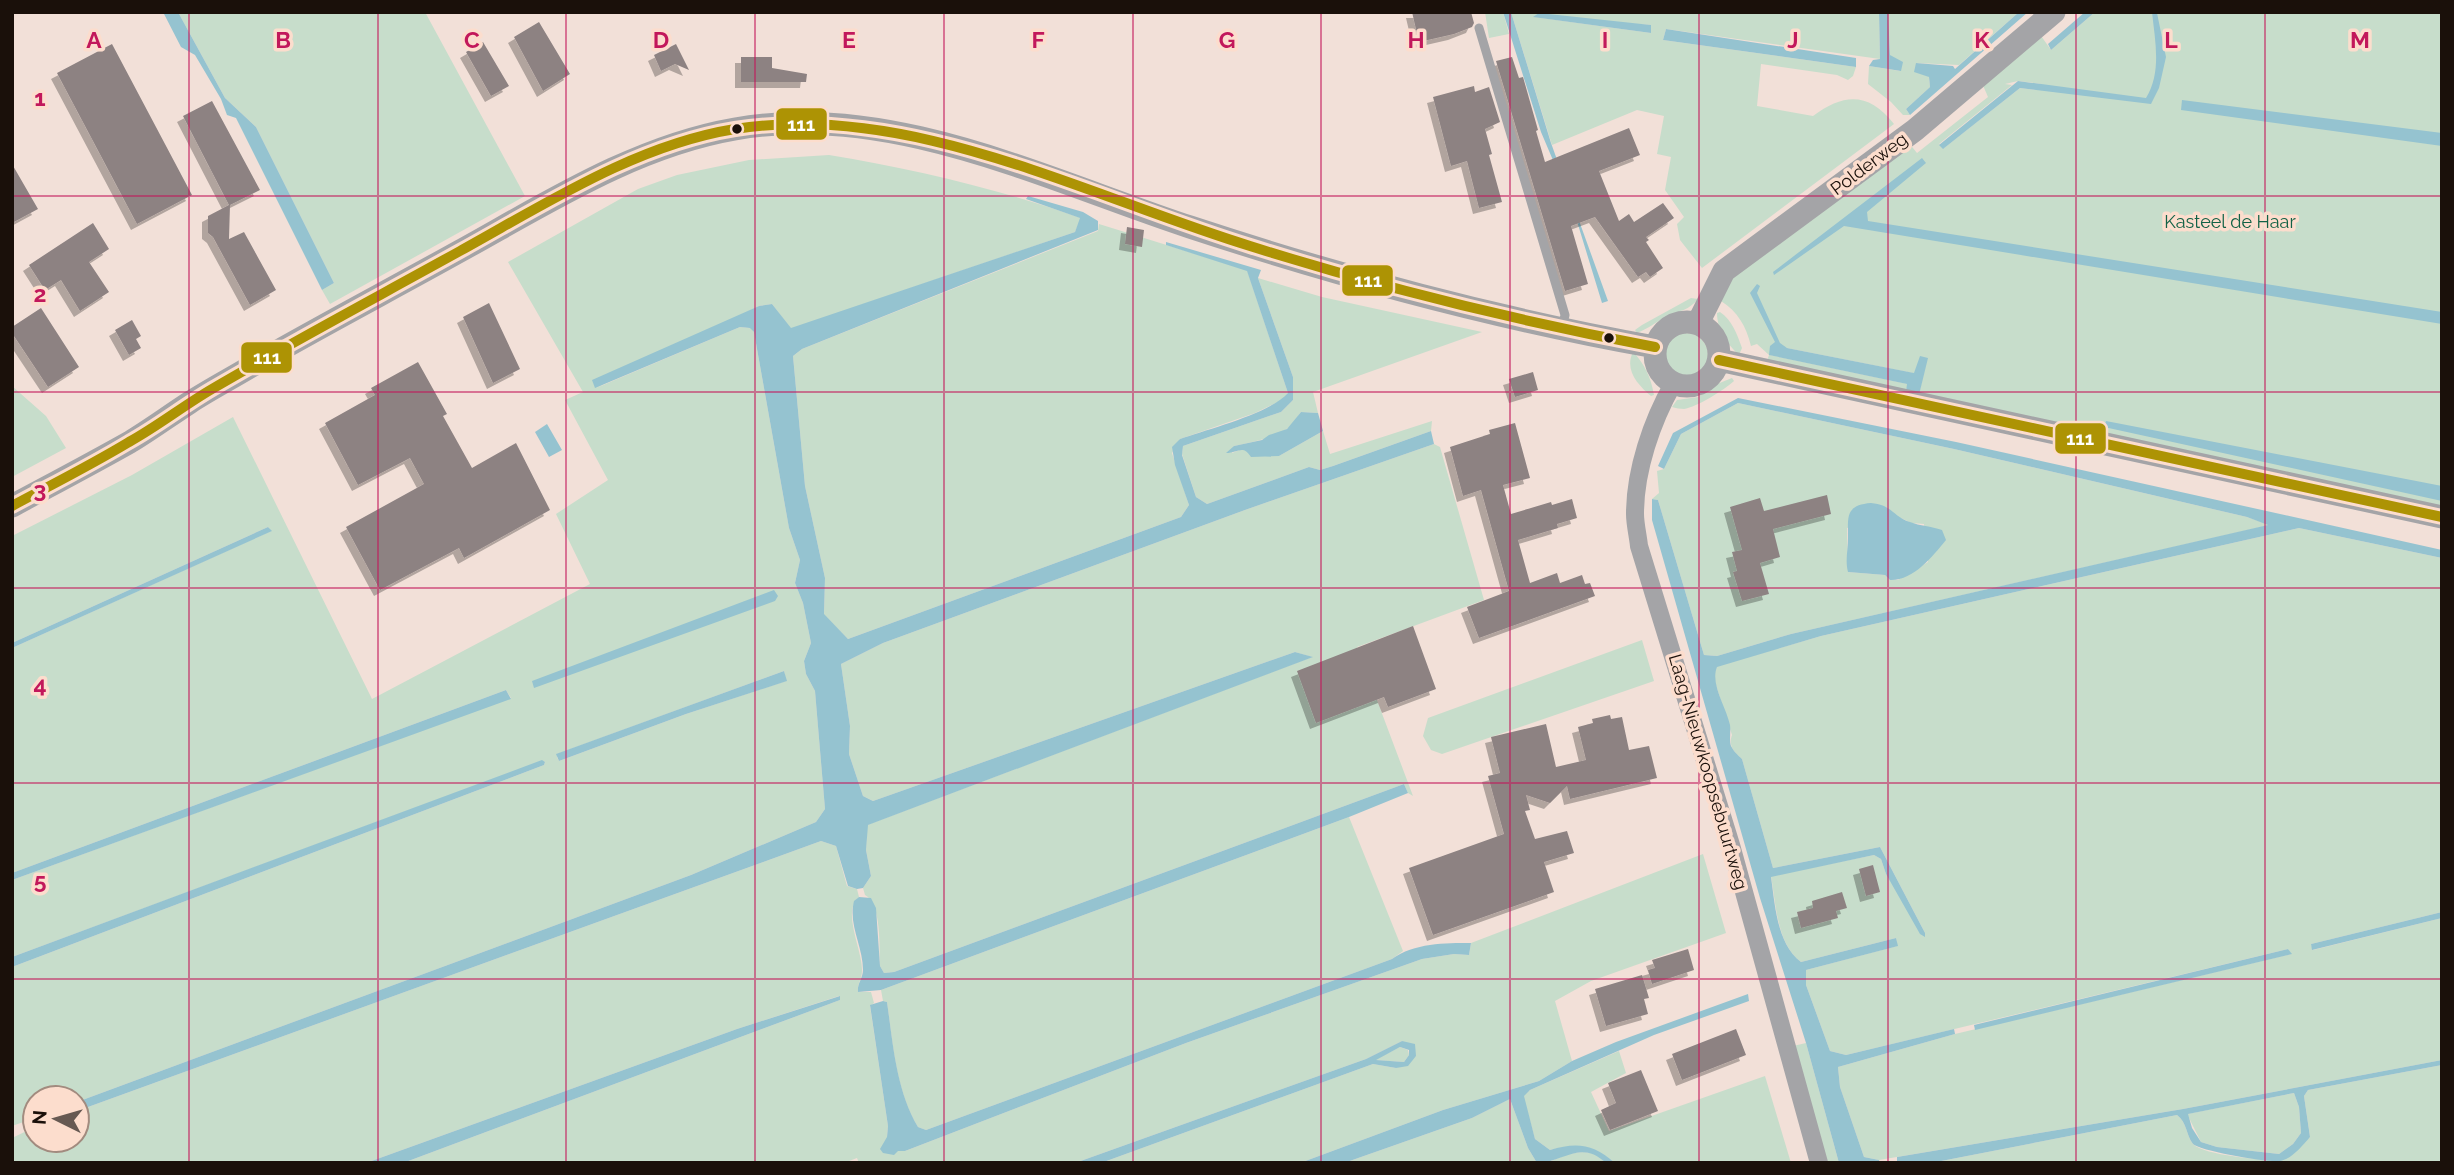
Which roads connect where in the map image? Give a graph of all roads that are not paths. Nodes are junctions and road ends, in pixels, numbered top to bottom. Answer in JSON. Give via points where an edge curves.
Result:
{"nodes":[{"id":1,"x":2054,"y":12,"type":"edge"},
{"id":2,"x":1479,"y":28,"type":"dead end"},
{"id":3,"x":1698,"y":323,"type":"junction"},
{"id":4,"x":1562,"y":329,"type":"junction"},
{"id":5,"x":1655,"y":347,"type":"junction"},
{"id":6,"x":1719,"y":360,"type":"junction"},
{"id":7,"x":1673,"y":384,"type":"junction"},
{"id":8,"x":12,"y":506,"type":"edge"},
{"id":9,"x":2442,"y":517,"type":"edge"},
{"id":10,"x":1818,"y":1163,"type":"edge"}],
"edges":[{"from":1,"to":3,"type":"street","name":"Polderweg","via":[[1915,130],[1724,271]]},
{"from":2,"to":4,"type":"lane","via":[[1565,314]]},
{"from":3,"to":5,"type":"street","via":[[1683,322],[1665,330]]},
{"from":3,"to":6,"type":"street","via":[[1711,332]]},
{"from":4,"to":5,"type":"street"},
{"from":4,"to":8,"type":"street","via":[[1398,289],[1219,236],[939,143],[850,125],[742,127],[652,152],[519,219]]},
{"from":5,"to":7,"type":"street","via":[[1655,361]]},
{"from":6,"to":7,"type":"street","via":[[1713,374],[1701,383]]},
{"from":6,"to":9,"type":"street"},
{"from":7,"to":10,"type":"street","name":"Laag-Nieuwkoopsebuurtweg","via":[[1660,407],[1639,475],[1635,514],[1639,546],[1731,845]]}]}
